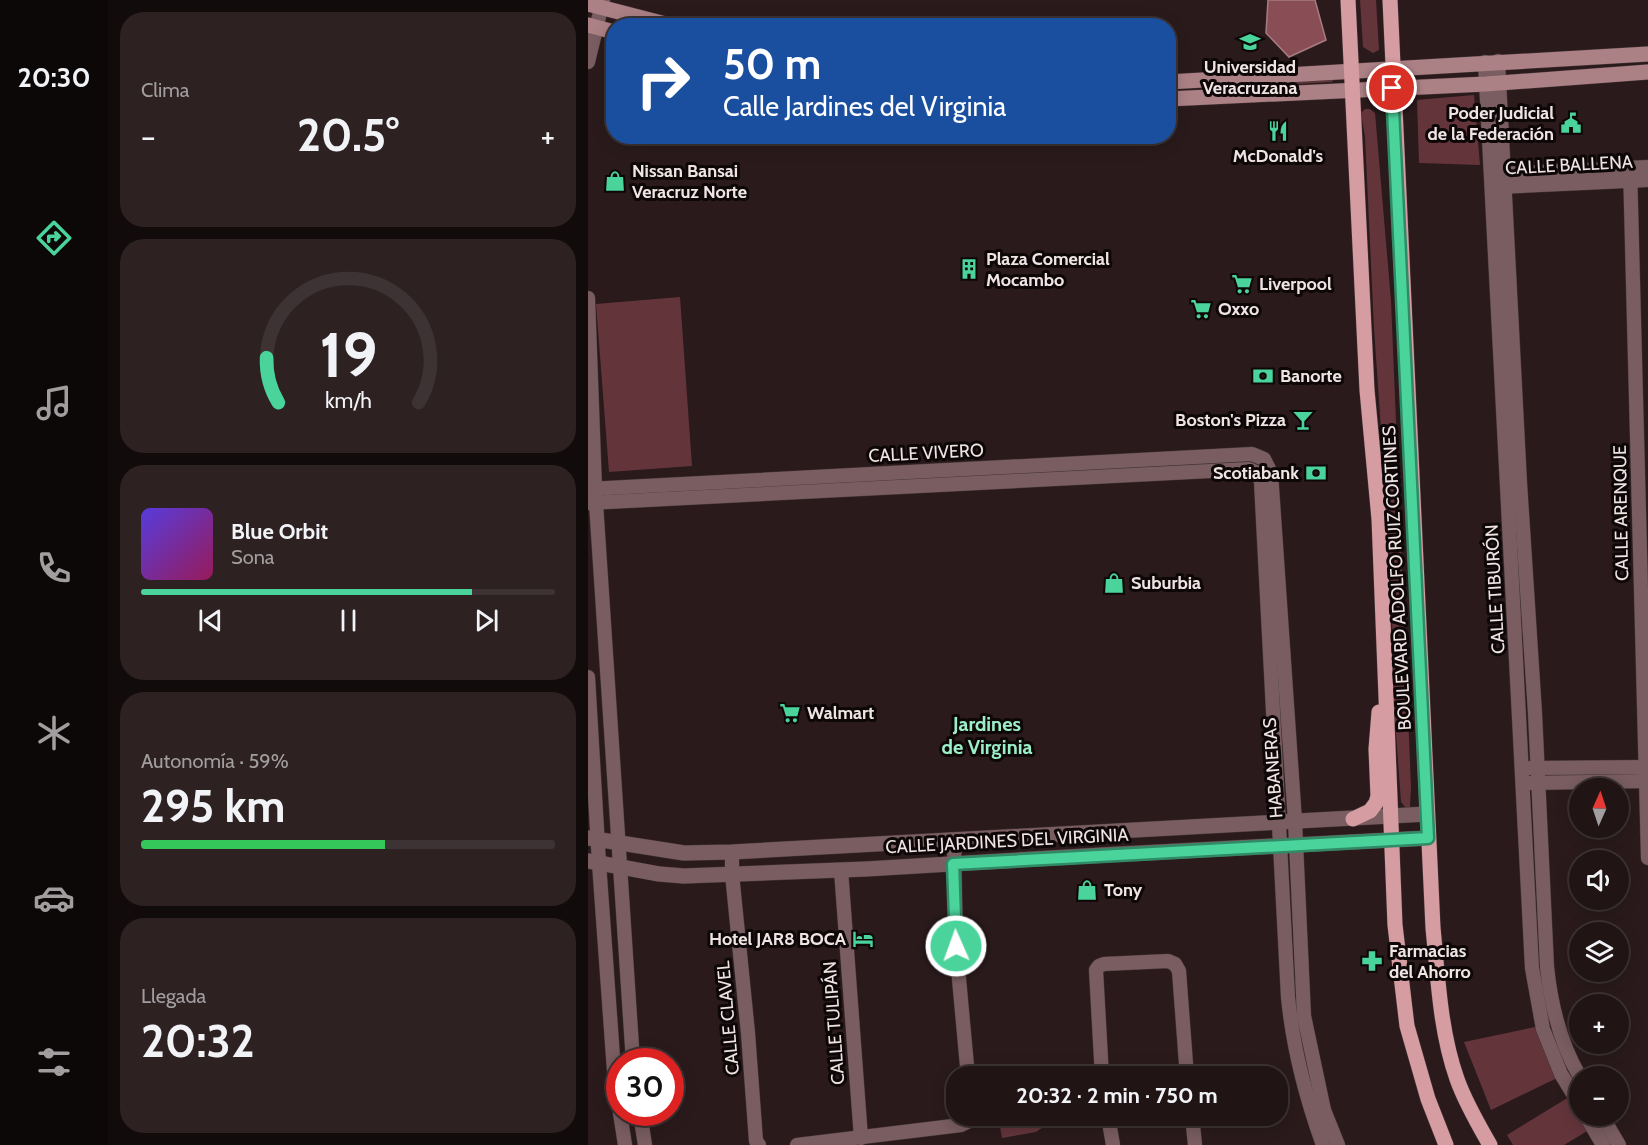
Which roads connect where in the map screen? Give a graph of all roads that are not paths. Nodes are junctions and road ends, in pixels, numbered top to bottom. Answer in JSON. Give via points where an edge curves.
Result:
{"nodes":[{"id":1,"x":1348,"y":0,"type":"edge"},
{"id":2,"x":1390,"y":0,"type":"edge"},
{"id":3,"x":597,"y":4,"type":"edge"},
{"id":4,"x":645,"y":18,"type":"edge"},
{"id":5,"x":592,"y":27,"type":"edge"},
{"id":6,"x":1648,"y":54,"type":"edge"},
{"id":7,"x":588,"y":62,"type":"edge"},
{"id":8,"x":1492,"y":62,"type":"junction"},
{"id":9,"x":1392,"y":68,"type":"junction"},
{"id":10,"x":1351,"y":71,"type":"junction"},
{"id":11,"x":1648,"y":72,"type":"edge"},
{"id":12,"x":1176,"y":82,"type":"edge"},
{"id":13,"x":1493,"y":83,"type":"junction"},
{"id":14,"x":1392,"y":88,"type":"junction"},
{"id":15,"x":1352,"y":91,"type":"junction"},
{"id":16,"x":1176,"y":99,"type":"edge"},
{"id":17,"x":1648,"y":167,"type":"edge"},
{"id":18,"x":1630,"y":174,"type":"junction"},
{"id":19,"x":1499,"y":180,"type":"junction"},
{"id":20,"x":1648,"y":180,"type":"edge"},
{"id":21,"x":588,"y":298,"type":"edge"},
{"id":22,"x":1504,"y":306,"type":"junction"},
{"id":23,"x":1643,"y":451,"type":"edge"},
{"id":24,"x":1151,"y":459,"type":"junction"},
{"id":25,"x":1264,"y":459,"type":"joint"},
{"id":26,"x":1258,"y":473,"type":"joint"},
{"id":27,"x":1152,"y":474,"type":"junction"},
{"id":28,"x":592,"y":496,"type":"edge"},
{"id":29,"x":1644,"y":541,"type":"edge"},
{"id":30,"x":1385,"y":662,"type":"junction"},
{"id":31,"x":588,"y":676,"type":"edge"},
{"id":32,"x":607,"y":685,"type":"junction"},
{"id":33,"x":589,"y":687,"type":"edge"},
{"id":34,"x":1287,"y":694,"type":"junction"},
{"id":35,"x":1271,"y":695,"type":"junction"},
{"id":36,"x":1523,"y":768,"type":"junction"},
{"id":37,"x":1538,"y":768,"type":"junction"},
{"id":38,"x":1647,"y":774,"type":"edge"},
{"id":39,"x":1531,"y":783,"type":"junction"},
{"id":40,"x":1427,"y":814,"type":"junction"},
{"id":41,"x":1392,"y":816,"type":"junction"},
{"id":42,"x":1353,"y":819,"type":"junction"},
{"id":43,"x":1287,"y":822,"type":"junction"},
{"id":44,"x":1428,"y":838,"type":"junction"},
{"id":45,"x":593,"y":839,"type":"edge"},
{"id":46,"x":954,"y":840,"type":"junction"},
{"id":47,"x":1393,"y":841,"type":"junction"},
{"id":48,"x":617,"y":843,"type":"junction"},
{"id":49,"x":1289,"y":846,"type":"junction"},
{"id":50,"x":732,"y":852,"type":"junction"},
{"id":51,"x":1648,"y":858,"type":"edge"},
{"id":52,"x":593,"y":862,"type":"edge"},
{"id":53,"x":953,"y":864,"type":"junction"},
{"id":54,"x":619,"y":867,"type":"junction"},
{"id":55,"x":841,"y":870,"type":"junction"},
{"id":56,"x":732,"y":874,"type":"junction"},
{"id":57,"x":614,"y":1048,"type":"edge"},
{"id":58,"x":632,"y":1048,"type":"edge"},
{"id":59,"x":967,"y":1066,"type":"edge"},
{"id":60,"x":1101,"y":1066,"type":"edge"},
{"id":61,"x":1186,"y":1066,"type":"edge"},
{"id":62,"x":1575,"y":1066,"type":"edge"},
{"id":63,"x":1569,"y":1085,"type":"edge"},
{"id":64,"x":622,"y":1126,"type":"edge"},
{"id":65,"x":642,"y":1126,"type":"edge"},
{"id":66,"x":953,"y":1126,"type":"edge"},
{"id":67,"x":1110,"y":1126,"type":"edge"},
{"id":68,"x":1192,"y":1126,"type":"edge"},
{"id":69,"x":1592,"y":1126,"type":"edge"},
{"id":70,"x":1608,"y":1126,"type":"edge"},
{"id":71,"x":861,"y":1138,"type":"junction"},
{"id":72,"x":625,"y":1145,"type":"edge"},
{"id":73,"x":645,"y":1145,"type":"edge"},
{"id":74,"x":759,"y":1145,"type":"edge"},
{"id":75,"x":797,"y":1145,"type":"edge"},
{"id":76,"x":1113,"y":1145,"type":"edge"},
{"id":77,"x":1195,"y":1145,"type":"edge"},
{"id":78,"x":1323,"y":1145,"type":"edge"},
{"id":79,"x":1338,"y":1145,"type":"edge"},
{"id":80,"x":1446,"y":1145,"type":"edge"},
{"id":81,"x":1490,"y":1145,"type":"edge"},
{"id":82,"x":1603,"y":1145,"type":"edge"},
{"id":83,"x":1619,"y":1145,"type":"edge"}],
"edges":[{"from":1,"to":10,"type":"main road","name":"BOULEVARD ADOLFO RUIZ CORTINES"},
{"from":2,"to":9,"type":"main road","name":"BOULEVARD ADOLFO RUIZ CORTINES"},
{"from":3,"to":4,"type":"main road"},
{"from":3,"to":5,"type":"street"},
{"from":5,"to":7,"type":"street"},
{"from":6,"to":8,"type":"main road"},
{"from":8,"to":9,"type":"main road"},
{"from":8,"to":13,"type":"street","name":"CALLE TIBURÓN"},
{"from":9,"to":10,"type":"main road"},
{"from":9,"to":14,"type":"main road","name":"BOULEVARD ADOLFO RUIZ CORTINES"},
{"from":10,"to":12,"type":"main road"},
{"from":10,"to":15,"type":"main road","name":"BOULEVARD ADOLFO RUIZ CORTINES"},
{"from":11,"to":13,"type":"main road"},
{"from":13,"to":14,"type":"main road"},
{"from":13,"to":19,"type":"street","name":"CALLE TIBURÓN"},
{"from":14,"to":15,"type":"main road"},
{"from":14,"to":40,"type":"main road","name":"BOULEVARD ADOLFO RUIZ CORTINES"},
{"from":15,"to":16,"type":"main road"},
{"from":15,"to":30,"type":"main road","name":"BOULEVARD ADOLFO RUIZ CORTINES"},
{"from":17,"to":18,"type":"street","name":"CALLE BALLENA"},
{"from":18,"to":19,"type":"street","name":"CALLE BALLENA"},
{"from":18,"to":20,"type":"street","name":"CALLE BALLENA"},
{"from":18,"to":23,"type":"street","name":"CALLE ARENQUE"},
{"from":19,"to":22,"type":"street","name":"CALLE TIBURÓN"},
{"from":21,"to":28,"type":"street"},
{"from":22,"to":36,"type":"street","name":"CALLE TIBURÓN"},
{"from":22,"to":37,"type":"street","name":"CALLE TIBURÓN"},
{"from":23,"to":29,"type":"street","name":"CALLE ARENQUE"},
{"from":24,"to":25,"type":"street","name":"CALLE VIVERO","via":[[1251,454]]},
{"from":24,"to":27,"type":"street"},
{"from":24,"to":28,"type":"street","name":"CALLE VIVERO"},
{"from":25,"to":34,"type":"street","name":"HABANERAS","via":[[1271,473]]},
{"from":26,"to":27,"type":"street","name":"CALLE VIVERO","via":[[1249,469]]},
{"from":26,"to":35,"type":"street","name":"HABANERAS"},
{"from":27,"to":28,"type":"street","name":"CALLE VIVERO"},
{"from":28,"to":32,"type":"street"},
{"from":29,"to":38,"type":"street","name":"CALLE ARENQUE"},
{"from":30,"to":41,"type":"main road","name":"BOULEVARD ADOLFO RUIZ CORTINES"},
{"from":30,"to":42,"type":"main road","via":[[1376,749],[1378,796],[1370,811]]},
{"from":31,"to":33,"type":"street"},
{"from":32,"to":33,"type":"street"},
{"from":32,"to":48,"type":"street"},
{"from":33,"to":45,"type":"street"},
{"from":34,"to":35,"type":"street"},
{"from":34,"to":43,"type":"street","name":"HABANERAS"},
{"from":35,"to":43,"type":"street","name":"HABANERAS"},
{"from":36,"to":37,"type":"street"},
{"from":36,"to":39,"type":"street","name":"CALLE TIBURÓN"},
{"from":37,"to":38,"type":"street"},
{"from":37,"to":39,"type":"street","name":"CALLE TIBURÓN"},
{"from":38,"to":39,"type":"street"},
{"from":38,"to":51,"type":"street","name":"CALLE ARENQUE"},
{"from":39,"to":62,"type":"street","name":"CALLE TIBURÓN","via":[[1550,996]]},
{"from":39,"to":63,"type":"street","name":"CALLE TIBURÓN","via":[[1532,958],[1543,1029]]},
{"from":40,"to":41,"type":"street","name":"CALLE JARDINES DEL VIRGINIA"},
{"from":40,"to":44,"type":"main road","name":"BOULEVARD ADOLFO RUIZ CORTINES"},
{"from":41,"to":42,"type":"street","name":"CALLE JARDINES DEL VIRGINIA"},
{"from":41,"to":47,"type":"main road","name":"BOULEVARD ADOLFO RUIZ CORTINES"},
{"from":42,"to":43,"type":"street","name":"CALLE JARDINES DEL VIRGINIA"},
{"from":43,"to":46,"type":"street","name":"CALLE JARDINES DEL VIRGINIA"},
{"from":43,"to":49,"type":"street","name":"HABANERAS"},
{"from":44,"to":47,"type":"street","name":"CALLE JARDINES DEL VIRGINIA"},
{"from":44,"to":81,"type":"main road","name":"BOULEVARD ADOLFO RUIZ CORTINES","via":[[1439,994],[1449,1048],[1457,1079]]},
{"from":45,"to":48,"type":"street","name":"CALLE JARDINES DEL VIRGINIA"},
{"from":45,"to":52,"type":"street"},
{"from":46,"to":50,"type":"street","name":"CALLE JARDINES DEL VIRGINIA"},
{"from":46,"to":53,"type":"street"},
{"from":47,"to":49,"type":"street","name":"CALLE JARDINES DEL VIRGINIA"},
{"from":47,"to":80,"type":"main road","name":"BOULEVARD ADOLFO RUIZ CORTINES","via":[[1395,925],[1407,1026],[1424,1088]]},
{"from":48,"to":50,"type":"street","name":"CALLE JARDINES DEL VIRGINIA","via":[[684,853]]},
{"from":48,"to":54,"type":"street"},
{"from":49,"to":53,"type":"street","name":"CALLE JARDINES DEL VIRGINIA"},
{"from":49,"to":78,"type":"street","name":"HABANERAS","via":[[1288,989],[1292,1031]]},
{"from":49,"to":79,"type":"street","name":"HABANERAS","via":[[1306,1028],[1324,1110]]},
{"from":50,"to":56,"type":"street","name":"CALLE CLAVEL"},
{"from":52,"to":54,"type":"street","name":"CALLE JARDINES DEL VIRGINIA"},
{"from":52,"to":57,"type":"street"},
{"from":53,"to":55,"type":"street","name":"CALLE JARDINES DEL VIRGINIA"},
{"from":53,"to":59,"type":"street"},
{"from":54,"to":56,"type":"street","name":"CALLE JARDINES DEL VIRGINIA","via":[[684,876]]},
{"from":54,"to":58,"type":"street"},
{"from":55,"to":56,"type":"street","name":"CALLE JARDINES DEL VIRGINIA"},
{"from":55,"to":71,"type":"street","name":"CALLE TULIPÁN"},
{"from":56,"to":74,"type":"street","name":"CALLE CLAVEL"},
{"from":60,"to":61,"type":"street","via":[[1096,970],[1104,964],[1168,961],[1179,971]]},
{"from":64,"to":72,"type":"street"},
{"from":65,"to":73,"type":"street"},
{"from":66,"to":71,"type":"street"},
{"from":67,"to":76,"type":"street"},
{"from":68,"to":77,"type":"street"},
{"from":69,"to":82,"type":"street"},
{"from":70,"to":83,"type":"street"},
{"from":71,"to":75,"type":"street"}]}
